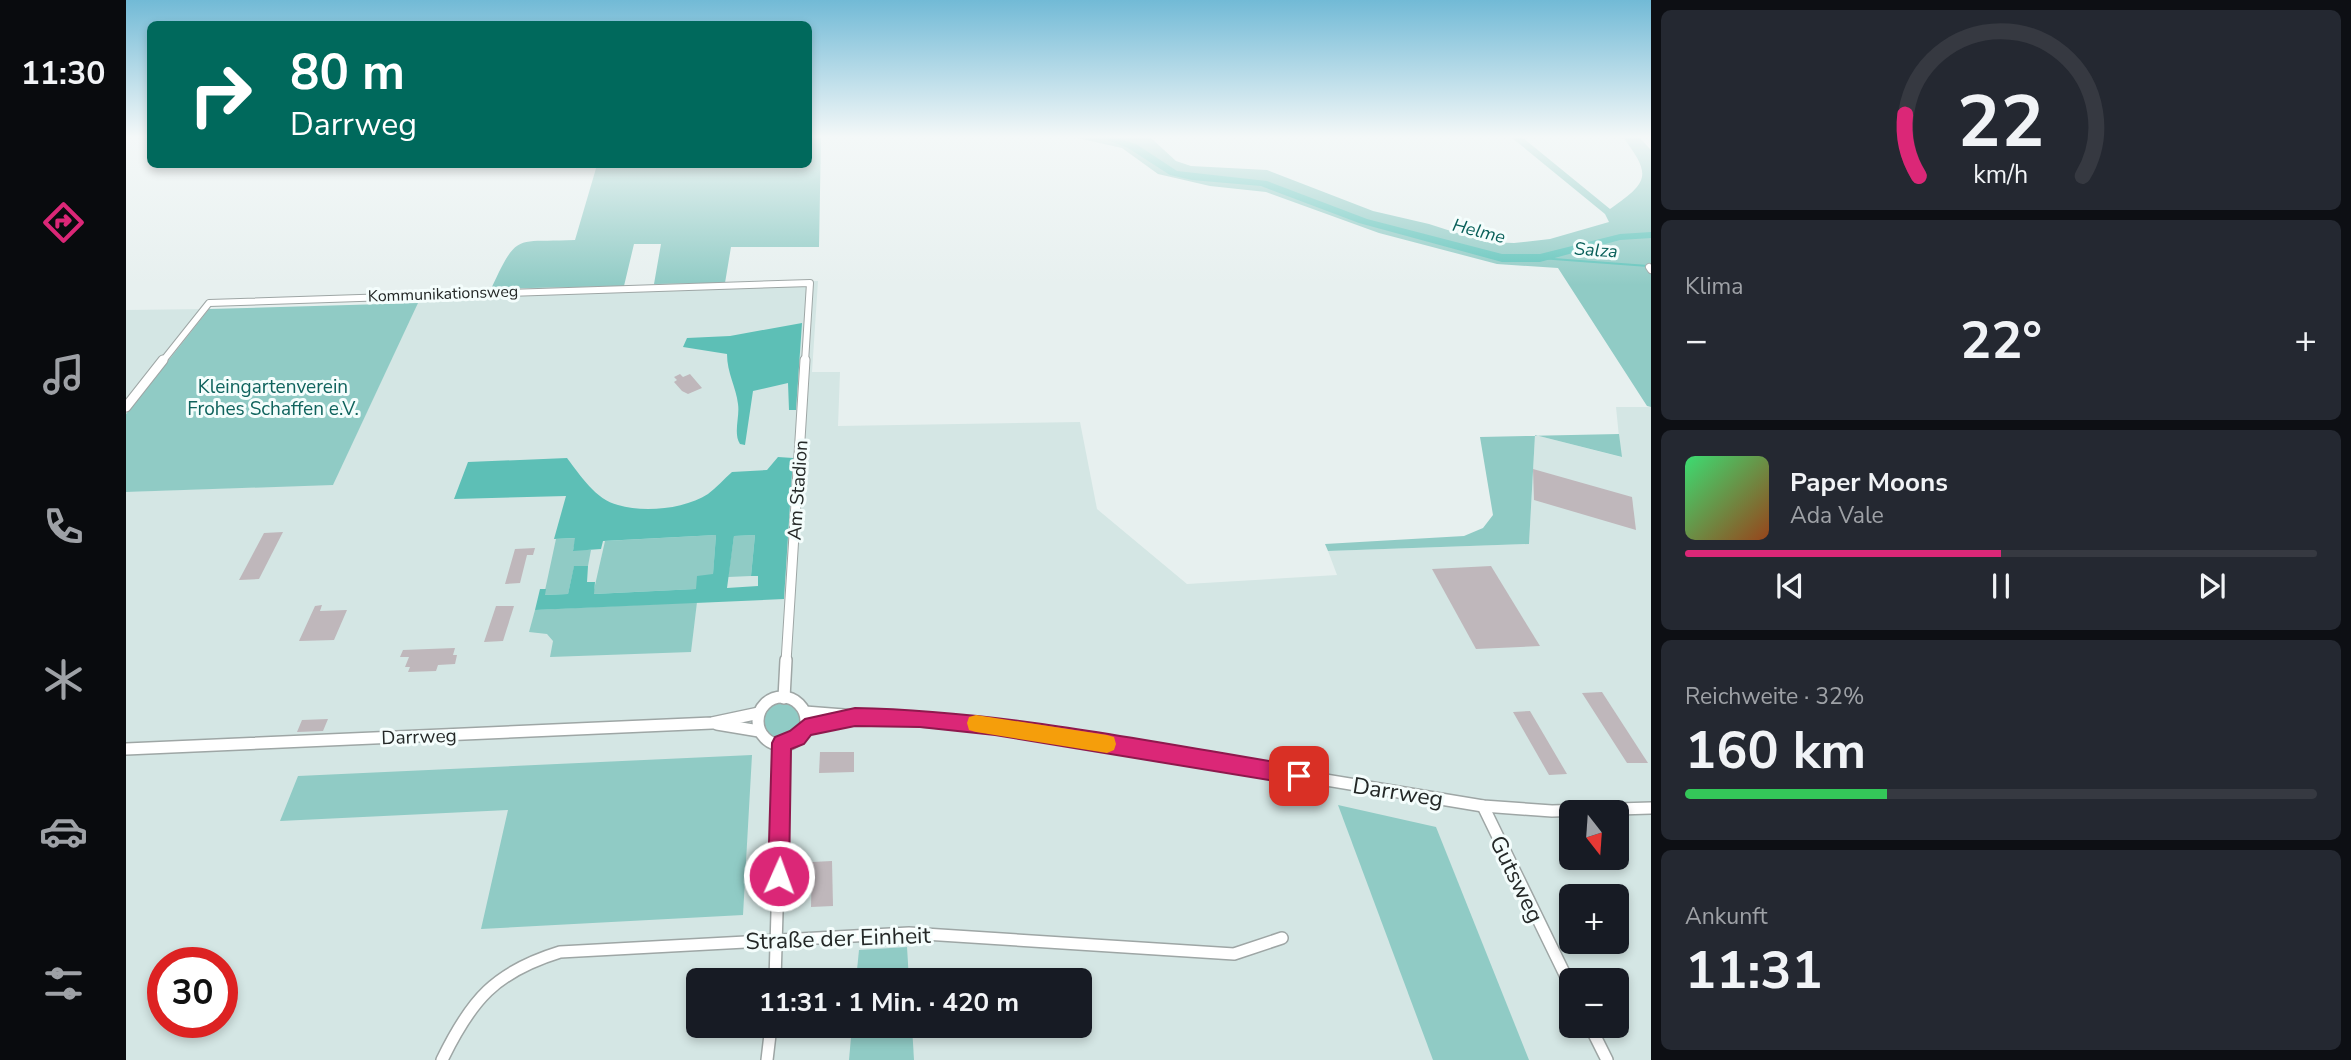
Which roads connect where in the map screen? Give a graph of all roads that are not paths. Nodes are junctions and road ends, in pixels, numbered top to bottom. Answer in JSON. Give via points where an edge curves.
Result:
{"nodes":[{"id":1,"x":810,"y":283,"type":"joint"},
{"id":2,"x":126,"y":407,"type":"edge"},
{"id":3,"x":784,"y":698,"type":"junction"},
{"id":4,"x":805,"y":712,"type":"junction"},
{"id":5,"x":759,"y":713,"type":"junction"},
{"id":6,"x":855,"y":717,"type":"junction"},
{"id":7,"x":712,"y":723,"type":"junction"},
{"id":8,"x":805,"y":728,"type":"junction"},
{"id":9,"x":759,"y":731,"type":"junction"},
{"id":10,"x":782,"y":743,"type":"junction"},
{"id":11,"x":126,"y":749,"type":"edge"},
{"id":12,"x":1483,"y":806,"type":"junction"},
{"id":13,"x":1651,"y":808,"type":"edge"},
{"id":14,"x":1282,"y":938,"type":"dead end"},
{"id":15,"x":776,"y":940,"type":"junction"},
{"id":16,"x":775,"y":968,"type":"edge"},
{"id":17,"x":1562,"y":968,"type":"edge"},
{"id":18,"x":770,"y":1038,"type":"edge"},
{"id":19,"x":1596,"y":1038,"type":"edge"},
{"id":20,"x":442,"y":1060,"type":"edge"},
{"id":21,"x":767,"y":1060,"type":"edge"},
{"id":22,"x":1607,"y":1060,"type":"edge"}],
"edges":[{"from":1,"to":2,"type":"street","name":"Kommunikationsweg","via":[[209,303]]},
{"from":1,"to":3,"type":"street","name":"Am Stadion"},
{"from":3,"to":4,"type":"street","name":"Darrweg","via":[[797,702]]},
{"from":3,"to":5,"type":"street","name":"Darrweg","via":[[769,702]]},
{"from":4,"to":6,"type":"street","name":"Darrweg"},
{"from":4,"to":8,"type":"street"},
{"from":5,"to":7,"type":"street","name":"Darrweg"},
{"from":5,"to":9,"type":"street"},
{"from":6,"to":8,"type":"street","name":"Darrweg"},
{"from":6,"to":12,"type":"street","name":"Darrweg","via":[[920,718],[1013,728]]},
{"from":7,"to":9,"type":"street","name":"Darrweg"},
{"from":7,"to":11,"type":"street","name":"Darrweg"},
{"from":8,"to":10,"type":"street","name":"Darrweg","via":[[797,738]]},
{"from":9,"to":10,"type":"street","name":"Darrweg","via":[[768,740]]},
{"from":10,"to":15,"type":"street"},
{"from":12,"to":13,"type":"street","name":"Darrweg","via":[[1552,811]]},
{"from":12,"to":17,"type":"street","name":"Gutsweg"},
{"from":14,"to":15,"type":"street","name":"Straße der Einheit","via":[[1234,954],[909,933]]},
{"from":15,"to":16,"type":"street"},
{"from":15,"to":20,"type":"street","name":"Straße der Einheit","via":[[582,950],[530,960],[486,989],[460,1020]]},
{"from":18,"to":21,"type":"street"},
{"from":19,"to":22,"type":"street"}]}
